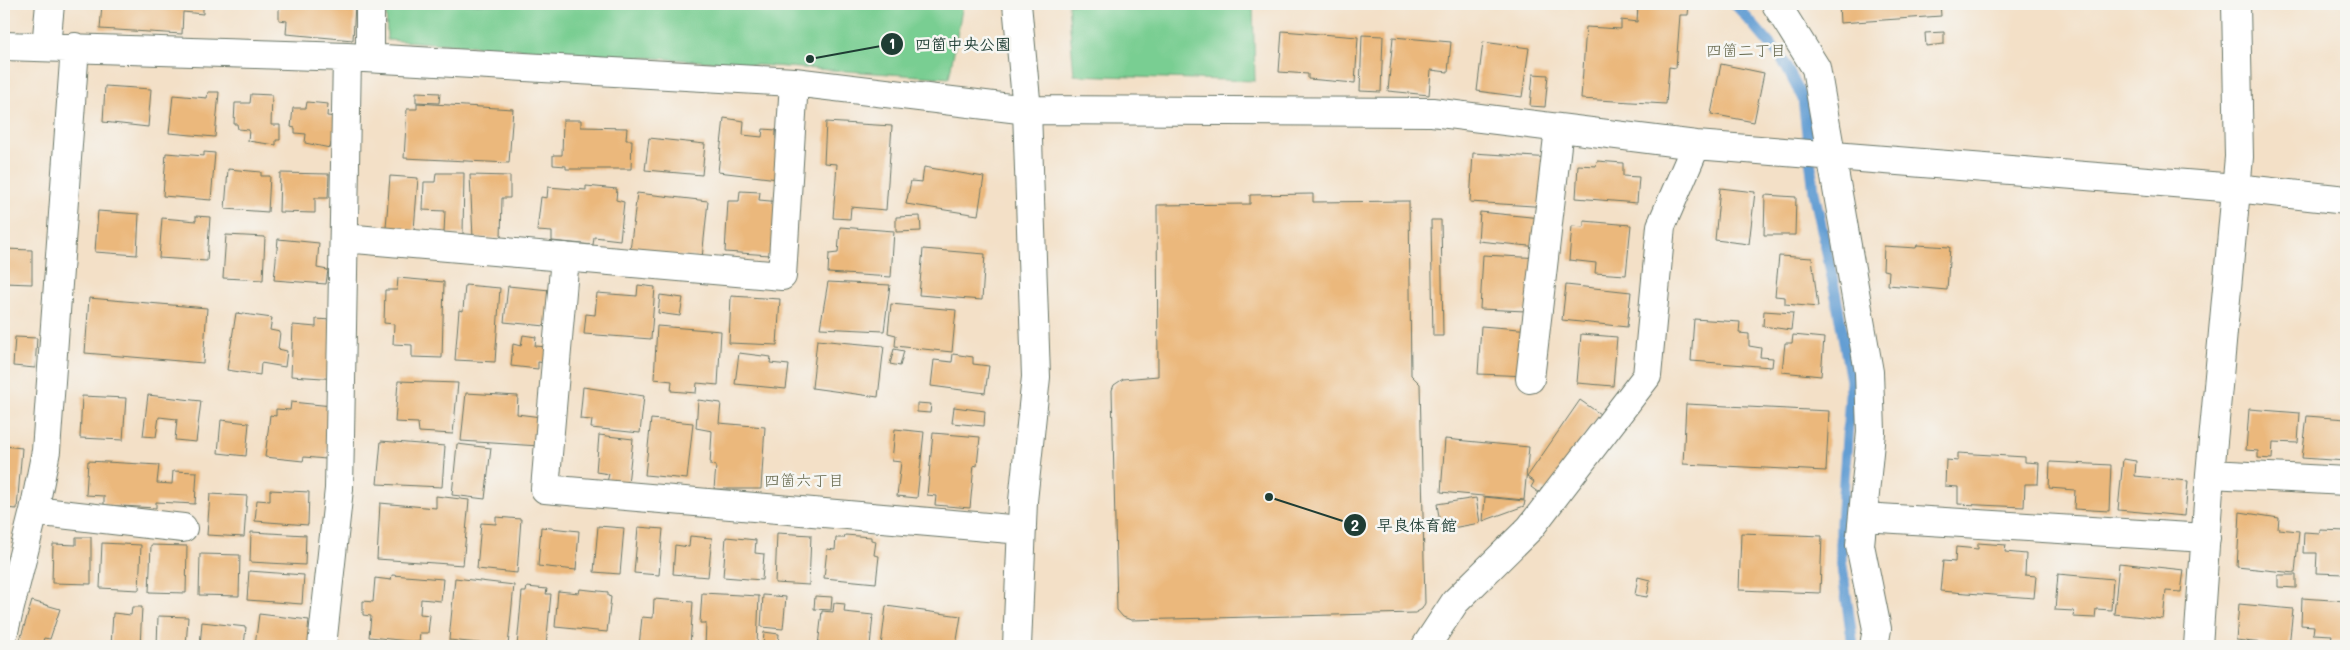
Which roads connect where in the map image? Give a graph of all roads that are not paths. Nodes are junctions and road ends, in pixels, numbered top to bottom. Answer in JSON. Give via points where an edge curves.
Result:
{"nodes":[{"id":1,"x":50,"y":4,"type":"edge"},
{"id":2,"x":370,"y":4,"type":"edge"},
{"id":3,"x":1017,"y":4,"type":"edge"},
{"id":4,"x":1776,"y":4,"type":"edge"},
{"id":5,"x":2236,"y":4,"type":"edge"},
{"id":6,"x":4,"y":46,"type":"edge"},
{"id":7,"x":46,"y":48,"type":"junction"},
{"id":8,"x":74,"y":48,"type":"junction"},
{"id":9,"x":359,"y":57,"type":"junction"},
{"id":10,"x":794,"y":82,"type":"junction"},
{"id":11,"x":1027,"y":110,"type":"junction"},
{"id":12,"x":1559,"y":128,"type":"junction"},
{"id":13,"x":1696,"y":145,"type":"junction"},
{"id":14,"x":1830,"y":155,"type":"junction"},
{"id":15,"x":2236,"y":188,"type":"junction"},
{"id":16,"x":2346,"y":200,"type":"edge"},
{"id":17,"x":344,"y":238,"type":"junction"},
{"id":18,"x":565,"y":257,"type":"junction"},
{"id":19,"x":1530,"y":379,"type":"dead end"},
{"id":20,"x":2210,"y":474,"type":"junction"},
{"id":21,"x":2346,"y":481,"type":"edge"},
{"id":22,"x":34,"y":510,"type":"junction"},
{"id":23,"x":1863,"y":518,"type":"junction"},
{"id":24,"x":183,"y":528,"type":"dead end"},
{"id":25,"x":1022,"y":530,"type":"junction"},
{"id":26,"x":2206,"y":538,"type":"junction"},
{"id":27,"x":4,"y":631,"type":"edge"},
{"id":28,"x":322,"y":646,"type":"edge"},
{"id":29,"x":1017,"y":646,"type":"edge"},
{"id":30,"x":1426,"y":646,"type":"edge"},
{"id":31,"x":1874,"y":646,"type":"edge"},
{"id":32,"x":2198,"y":646,"type":"edge"}],
"edges":[{"from":1,"to":7,"type":"street"},
{"from":2,"to":9,"type":"street"},
{"from":3,"to":11,"type":"street"},
{"from":4,"to":14,"type":"street","via":[[1816,68]]},
{"from":5,"to":15,"type":"street","via":[[2239,157]]},
{"from":6,"to":7,"type":"street"},
{"from":7,"to":8,"type":"street"},
{"from":8,"to":9,"type":"street"},
{"from":8,"to":22,"type":"street","via":[[46,451]]},
{"from":9,"to":10,"type":"street"},
{"from":9,"to":17,"type":"street"},
{"from":10,"to":11,"type":"street"},
{"from":10,"to":18,"type":"street","via":[[782,276]]},
{"from":11,"to":12,"type":"street","via":[[1432,112]]},
{"from":11,"to":25,"type":"street","via":[[1036,376]]},
{"from":12,"to":13,"type":"street"},
{"from":12,"to":19,"type":"street"},
{"from":13,"to":14,"type":"street"},
{"from":13,"to":30,"type":"street","via":[[1661,226],[1648,376],[1530,528],[1455,602]]},
{"from":14,"to":15,"type":"street"},
{"from":14,"to":23,"type":"street","via":[[1870,372],[1872,432]]},
{"from":15,"to":16,"type":"street"},
{"from":15,"to":20,"type":"street"},
{"from":17,"to":18,"type":"street"},
{"from":17,"to":28,"type":"street","via":[[339,489]]},
{"from":18,"to":25,"type":"street","via":[[545,489]]},
{"from":20,"to":21,"type":"street"},
{"from":20,"to":26,"type":"street"},
{"from":22,"to":24,"type":"street"},
{"from":22,"to":27,"type":"street"},
{"from":23,"to":26,"type":"street"},
{"from":23,"to":31,"type":"street","via":[[1860,545],[1877,628]]},
{"from":25,"to":29,"type":"street"},
{"from":26,"to":32,"type":"street"}]}
